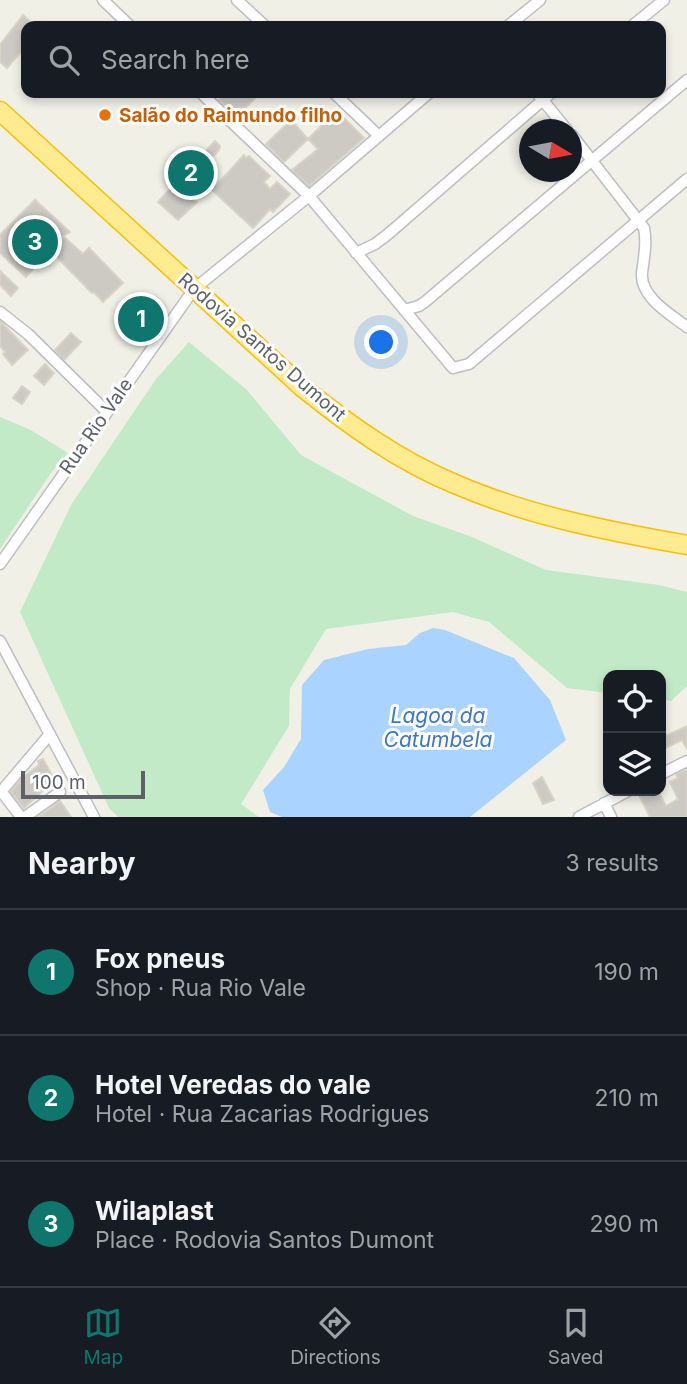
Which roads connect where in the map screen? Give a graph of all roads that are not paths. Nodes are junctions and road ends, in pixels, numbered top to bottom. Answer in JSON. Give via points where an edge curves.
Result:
{"nodes":[{"id":1,"x":103,"y":0,"type":"edge"},
{"id":2,"x":237,"y":0,"type":"edge"},
{"id":3,"x":540,"y":0,"type":"edge"},
{"id":4,"x":664,"y":0,"type":"edge"},
{"id":5,"x":125,"y":21,"type":"edge"},
{"id":6,"x":260,"y":21,"type":"edge"},
{"id":7,"x":514,"y":21,"type":"edge"},
{"id":8,"x":638,"y":21,"type":"edge"},
{"id":9,"x":687,"y":80,"type":"edge"},
{"id":10,"x":206,"y":98,"type":"edge"},
{"id":11,"x":339,"y":98,"type":"edge"},
{"id":12,"x":423,"y":98,"type":"edge"},
{"id":13,"x":541,"y":98,"type":"edge"},
{"id":14,"x":546,"y":98,"type":"edge"},
{"id":15,"x":666,"y":98,"type":"edge"},
{"id":16,"x":666,"y":98,"type":"edge"},
{"id":17,"x":0,"y":111,"type":"edge"},
{"id":18,"x":560,"y":119,"type":"edge"},
{"id":19,"x":379,"y":136,"type":"junction"},
{"id":20,"x":582,"y":148,"type":"edge"},
{"id":21,"x":592,"y":160,"type":"junction"},
{"id":22,"x":687,"y":179,"type":"edge"},
{"id":23,"x":309,"y":196,"type":"junction"},
{"id":24,"x":639,"y":219,"type":"junction"},
{"id":25,"x":356,"y":253,"type":"junction"},
{"id":26,"x":194,"y":289,"type":"junction"},
{"id":27,"x":404,"y":310,"type":"junction"},
{"id":28,"x":0,"y":312,"type":"edge"},
{"id":29,"x":687,"y":327,"type":"edge"},
{"id":30,"x":106,"y":411,"type":"junction"},
{"id":31,"x":687,"y":545,"type":"edge"},
{"id":32,"x":0,"y":564,"type":"edge"},
{"id":33,"x":0,"y":641,"type":"edge"},
{"id":34,"x":50,"y":734,"type":"junction"},
{"id":35,"x":687,"y":761,"type":"edge"},
{"id":36,"x":666,"y":772,"type":"edge"},
{"id":37,"x":0,"y":792,"type":"edge"},
{"id":38,"x":60,"y":792,"type":"dead end"},
{"id":39,"x":618,"y":796,"type":"edge"},
{"id":40,"x":604,"y":803,"type":"junction"},
{"id":41,"x":23,"y":817,"type":"edge"},
{"id":42,"x":94,"y":817,"type":"edge"},
{"id":43,"x":579,"y":817,"type":"edge"},
{"id":44,"x":611,"y":817,"type":"edge"}],
"edges":[{"from":1,"to":5,"type":"street"},
{"from":2,"to":6,"type":"street"},
{"from":3,"to":7,"type":"street"},
{"from":4,"to":8,"type":"street"},
{"from":9,"to":15,"type":"street"},
{"from":10,"to":23,"type":"street"},
{"from":11,"to":19,"type":"street"},
{"from":12,"to":19,"type":"street","name":"Rua Rio Vale"},
{"from":13,"to":25,"type":"street","via":[[387,235]]},
{"from":14,"to":18,"type":"street"},
{"from":16,"to":21,"type":"street"},
{"from":17,"to":26,"type":"highway","name":"Rodovia Santos Dumont"},
{"from":19,"to":23,"type":"street","name":"Rua Rio Vale"},
{"from":20,"to":21,"type":"street"},
{"from":21,"to":24,"type":"street"},
{"from":21,"to":27,"type":"street","via":[[426,301]]},
{"from":22,"to":24,"type":"street"},
{"from":23,"to":25,"type":"street"},
{"from":23,"to":26,"type":"street","name":"Rua Rio Vale"},
{"from":24,"to":27,"type":"street","via":[[463,367],[448,364]]},
{"from":24,"to":29,"type":"street","via":[[646,236],[645,287],[654,301]]},
{"from":25,"to":27,"type":"street"},
{"from":26,"to":30,"type":"street","name":"Rua Rio Vale"},
{"from":26,"to":31,"type":"highway","name":"Rodovia Santos Dumont","via":[[342,419],[423,469],[518,508]]},
{"from":28,"to":30,"type":"street"},
{"from":30,"to":32,"type":"street","name":"Rua Rio Vale"},
{"from":33,"to":34,"type":"street"},
{"from":34,"to":37,"type":"street"},
{"from":34,"to":42,"type":"street"},
{"from":35,"to":36,"type":"street"},
{"from":37,"to":41,"type":"street"},
{"from":38,"to":41,"type":"street"},
{"from":39,"to":40,"type":"street"},
{"from":40,"to":43,"type":"street"},
{"from":40,"to":44,"type":"street"}]}
